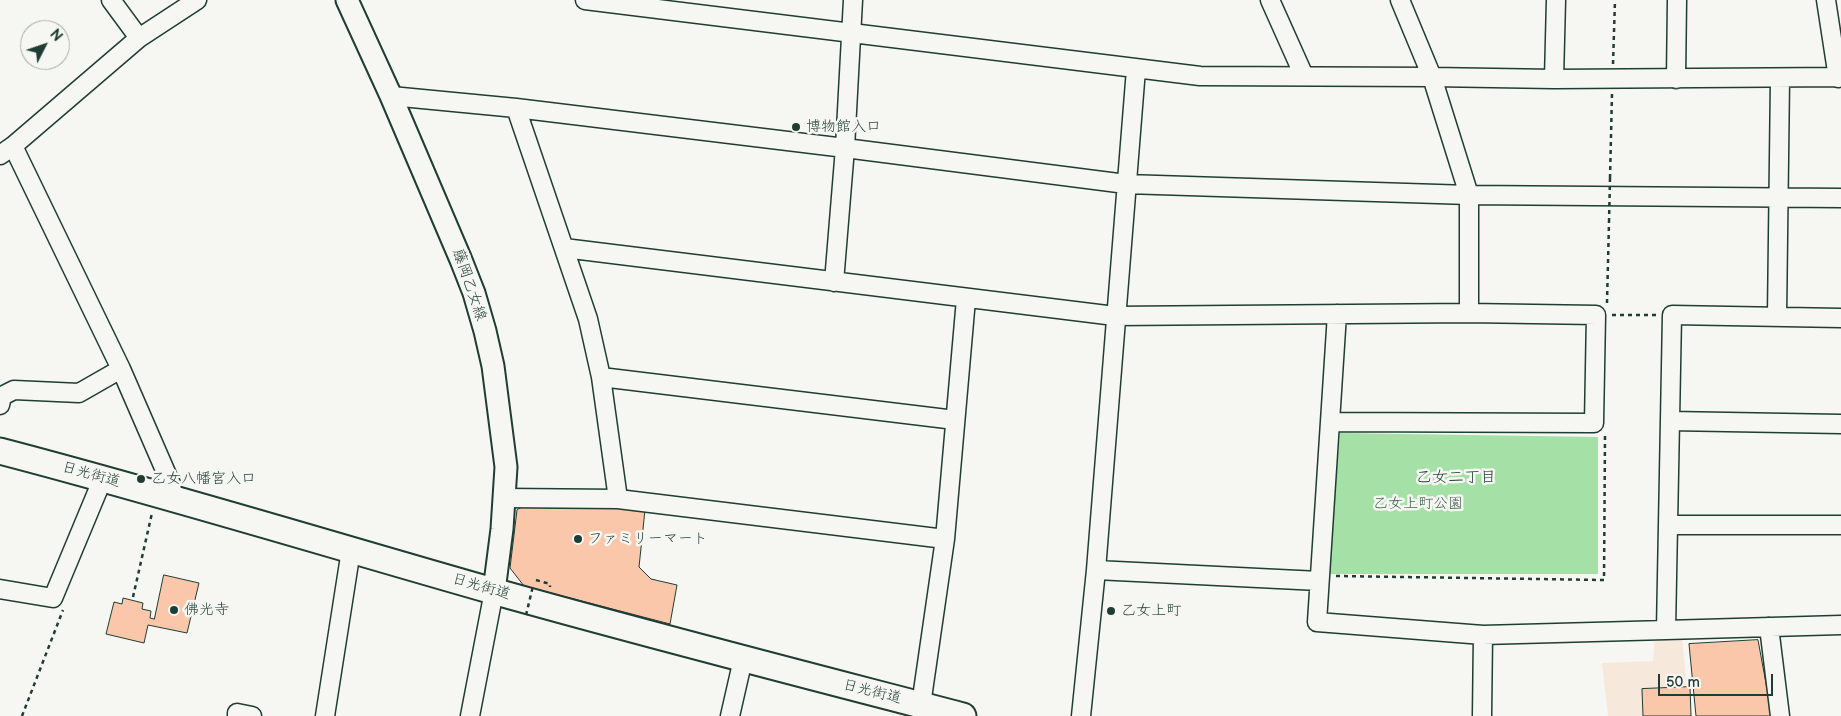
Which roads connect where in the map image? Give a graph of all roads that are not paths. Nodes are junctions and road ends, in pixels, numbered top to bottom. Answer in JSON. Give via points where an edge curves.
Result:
{"nodes":[{"id":1,"x":111,"y":0,"type":"edge"},
{"id":2,"x":196,"y":0,"type":"edge"},
{"id":3,"x":347,"y":0,"type":"edge"},
{"id":4,"x":585,"y":0,"type":"edge"},
{"id":5,"x":853,"y":0,"type":"edge"},
{"id":6,"x":1270,"y":0,"type":"edge"},
{"id":7,"x":1400,"y":0,"type":"edge"},
{"id":8,"x":1556,"y":0,"type":"edge"},
{"id":9,"x":1677,"y":0,"type":"edge"},
{"id":10,"x":1826,"y":0,"type":"edge"},
{"id":11,"x":851,"y":32,"type":"junction"},
{"id":12,"x":139,"y":38,"type":"junction"},
{"id":13,"x":1136,"y":69,"type":"junction"},
{"id":14,"x":1304,"y":76,"type":"junction"},
{"id":15,"x":1432,"y":77,"type":"junction"},
{"id":16,"x":1839,"y":77,"type":"edge"},
{"id":17,"x":1676,"y":79,"type":"junction"},
{"id":18,"x":1780,"y":79,"type":"junction"},
{"id":19,"x":1554,"y":80,"type":"junction"},
{"id":20,"x":391,"y":96,"type":"junction"},
{"id":21,"x":516,"y":108,"type":"junction"},
{"id":22,"x":845,"y":148,"type":"junction"},
{"id":23,"x":6,"y":151,"type":"edge"},
{"id":24,"x":1126,"y":184,"type":"junction"},
{"id":25,"x":1469,"y":195,"type":"junction"},
{"id":26,"x":1779,"y":198,"type":"junction"},
{"id":27,"x":1841,"y":198,"type":"edge"},
{"id":28,"x":564,"y":248,"type":"junction"},
{"id":29,"x":834,"y":282,"type":"junction"},
{"id":30,"x":966,"y":299,"type":"junction"},
{"id":31,"x":1470,"y":313,"type":"junction"},
{"id":32,"x":1337,"y":314,"type":"junction"},
{"id":33,"x":1116,"y":316,"type":"junction"},
{"id":34,"x":1778,"y":316,"type":"junction"},
{"id":35,"x":1841,"y":318,"type":"edge"},
{"id":36,"x":121,"y":369,"type":"junction"},
{"id":37,"x":601,"y":377,"type":"junction"},
{"id":38,"x":0,"y":405,"type":"edge"},
{"id":39,"x":955,"y":420,"type":"junction"},
{"id":40,"x":1670,"y":421,"type":"junction"},
{"id":41,"x":1330,"y":422,"type":"junction"},
{"id":42,"x":1841,"y":424,"type":"edge"},
{"id":43,"x":0,"y":451,"type":"edge"},
{"id":44,"x":103,"y":478,"type":"junction"},
{"id":45,"x":165,"y":496,"type":"junction"},
{"id":46,"x":505,"y":498,"type":"junction"},
{"id":47,"x":618,"y":499,"type":"junction"},
{"id":48,"x":1668,"y":525,"type":"junction"},
{"id":49,"x":1841,"y":525,"type":"edge"},
{"id":50,"x":945,"y":539,"type":"junction"},
{"id":51,"x":351,"y":550,"type":"junction"},
{"id":52,"x":1096,"y":570,"type":"junction"},
{"id":53,"x":1319,"y":579,"type":"junction"},
{"id":54,"x":0,"y":589,"type":"edge"},
{"id":55,"x":494,"y":591,"type":"junction"},
{"id":56,"x":1841,"y":625,"type":"edge"},
{"id":57,"x":1769,"y":627,"type":"junction"},
{"id":58,"x":1666,"y":630,"type":"junction"},
{"id":59,"x":1483,"y":635,"type":"junction"},
{"id":60,"x":743,"y":660,"type":"junction"},
{"id":61,"x":941,"y":712,"type":"edge"},
{"id":62,"x":237,"y":716,"type":"edge"},
{"id":63,"x":252,"y":716,"type":"edge"},
{"id":64,"x":325,"y":716,"type":"edge"},
{"id":65,"x":470,"y":716,"type":"edge"},
{"id":66,"x":730,"y":716,"type":"edge"},
{"id":67,"x":1081,"y":716,"type":"edge"},
{"id":68,"x":1482,"y":716,"type":"edge"},
{"id":69,"x":1780,"y":716,"type":"edge"}],
"edges":[{"from":1,"to":12,"type":"street"},
{"from":2,"to":12,"type":"street"},
{"from":3,"to":20,"type":"main road","name":"藤岡乙女線"},
{"from":4,"to":11,"type":"street"},
{"from":5,"to":11,"type":"street"},
{"from":6,"to":14,"type":"street"},
{"from":7,"to":15,"type":"street"},
{"from":8,"to":19,"type":"street"},
{"from":9,"to":17,"type":"street"},
{"from":10,"to":16,"type":"street"},
{"from":11,"to":13,"type":"street"},
{"from":11,"to":22,"type":"street"},
{"from":12,"to":23,"type":"street"},
{"from":13,"to":14,"type":"street","via":[[1200,76]]},
{"from":13,"to":24,"type":"street"},
{"from":14,"to":15,"type":"street"},
{"from":15,"to":19,"type":"street"},
{"from":15,"to":25,"type":"street"},
{"from":16,"to":18,"type":"street"},
{"from":17,"to":18,"type":"street"},
{"from":17,"to":19,"type":"street"},
{"from":18,"to":26,"type":"street"},
{"from":20,"to":21,"type":"street"},
{"from":20,"to":46,"type":"main road","name":"藤岡乙女線","via":[[477,302],[493,366],[506,467]]},
{"from":21,"to":22,"type":"street"},
{"from":21,"to":28,"type":"street"},
{"from":22,"to":24,"type":"street"},
{"from":22,"to":29,"type":"street"},
{"from":23,"to":36,"type":"street"},
{"from":24,"to":25,"type":"street"},
{"from":24,"to":33,"type":"street"},
{"from":25,"to":26,"type":"street"},
{"from":25,"to":31,"type":"street"},
{"from":26,"to":27,"type":"street"},
{"from":26,"to":34,"type":"street"},
{"from":28,"to":29,"type":"street"},
{"from":28,"to":37,"type":"street","via":[[588,319]]},
{"from":29,"to":30,"type":"street"},
{"from":30,"to":33,"type":"street"},
{"from":30,"to":39,"type":"street"},
{"from":31,"to":32,"type":"street"},
{"from":31,"to":41,"type":"street","via":[[1601,315],[1594,423]]},
{"from":32,"to":33,"type":"street"},
{"from":32,"to":41,"type":"street"},
{"from":33,"to":52,"type":"street"},
{"from":34,"to":35,"type":"street"},
{"from":34,"to":40,"type":"street","via":[[1672,315]]},
{"from":36,"to":38,"type":"street","via":[[79,393],[14,390],[2,396]]},
{"from":36,"to":45,"type":"street","via":[[171,484]]},
{"from":37,"to":39,"type":"street"},
{"from":37,"to":47,"type":"street"},
{"from":39,"to":50,"type":"street"},
{"from":40,"to":42,"type":"street"},
{"from":40,"to":48,"type":"street"},
{"from":41,"to":53,"type":"street"},
{"from":43,"to":44,"type":"highway","name":"日光街道"},
{"from":44,"to":45,"type":"highway","name":"日光街道"},
{"from":44,"to":54,"type":"street","via":[[53,598]]},
{"from":45,"to":51,"type":"highway","name":"日光街道"},
{"from":46,"to":47,"type":"street"},
{"from":46,"to":55,"type":"main road","name":"藤岡乙女線"},
{"from":47,"to":50,"type":"street"},
{"from":48,"to":49,"type":"street"},
{"from":48,"to":58,"type":"street"},
{"from":50,"to":61,"type":"street"},
{"from":51,"to":55,"type":"highway","name":"日光街道"},
{"from":51,"to":64,"type":"street"},
{"from":52,"to":53,"type":"street"},
{"from":52,"to":67,"type":"street"},
{"from":53,"to":59,"type":"street","via":[[1317,622]]},
{"from":55,"to":60,"type":"highway","name":"日光街道"},
{"from":55,"to":65,"type":"street"},
{"from":56,"to":57,"type":"street"},
{"from":57,"to":58,"type":"street"},
{"from":57,"to":69,"type":"street"},
{"from":58,"to":59,"type":"street"},
{"from":59,"to":68,"type":"street"},
{"from":60,"to":61,"type":"highway","name":"日光街道"},
{"from":60,"to":66,"type":"street"},
{"from":62,"to":63,"type":"street","via":[[237,713]]}]}
